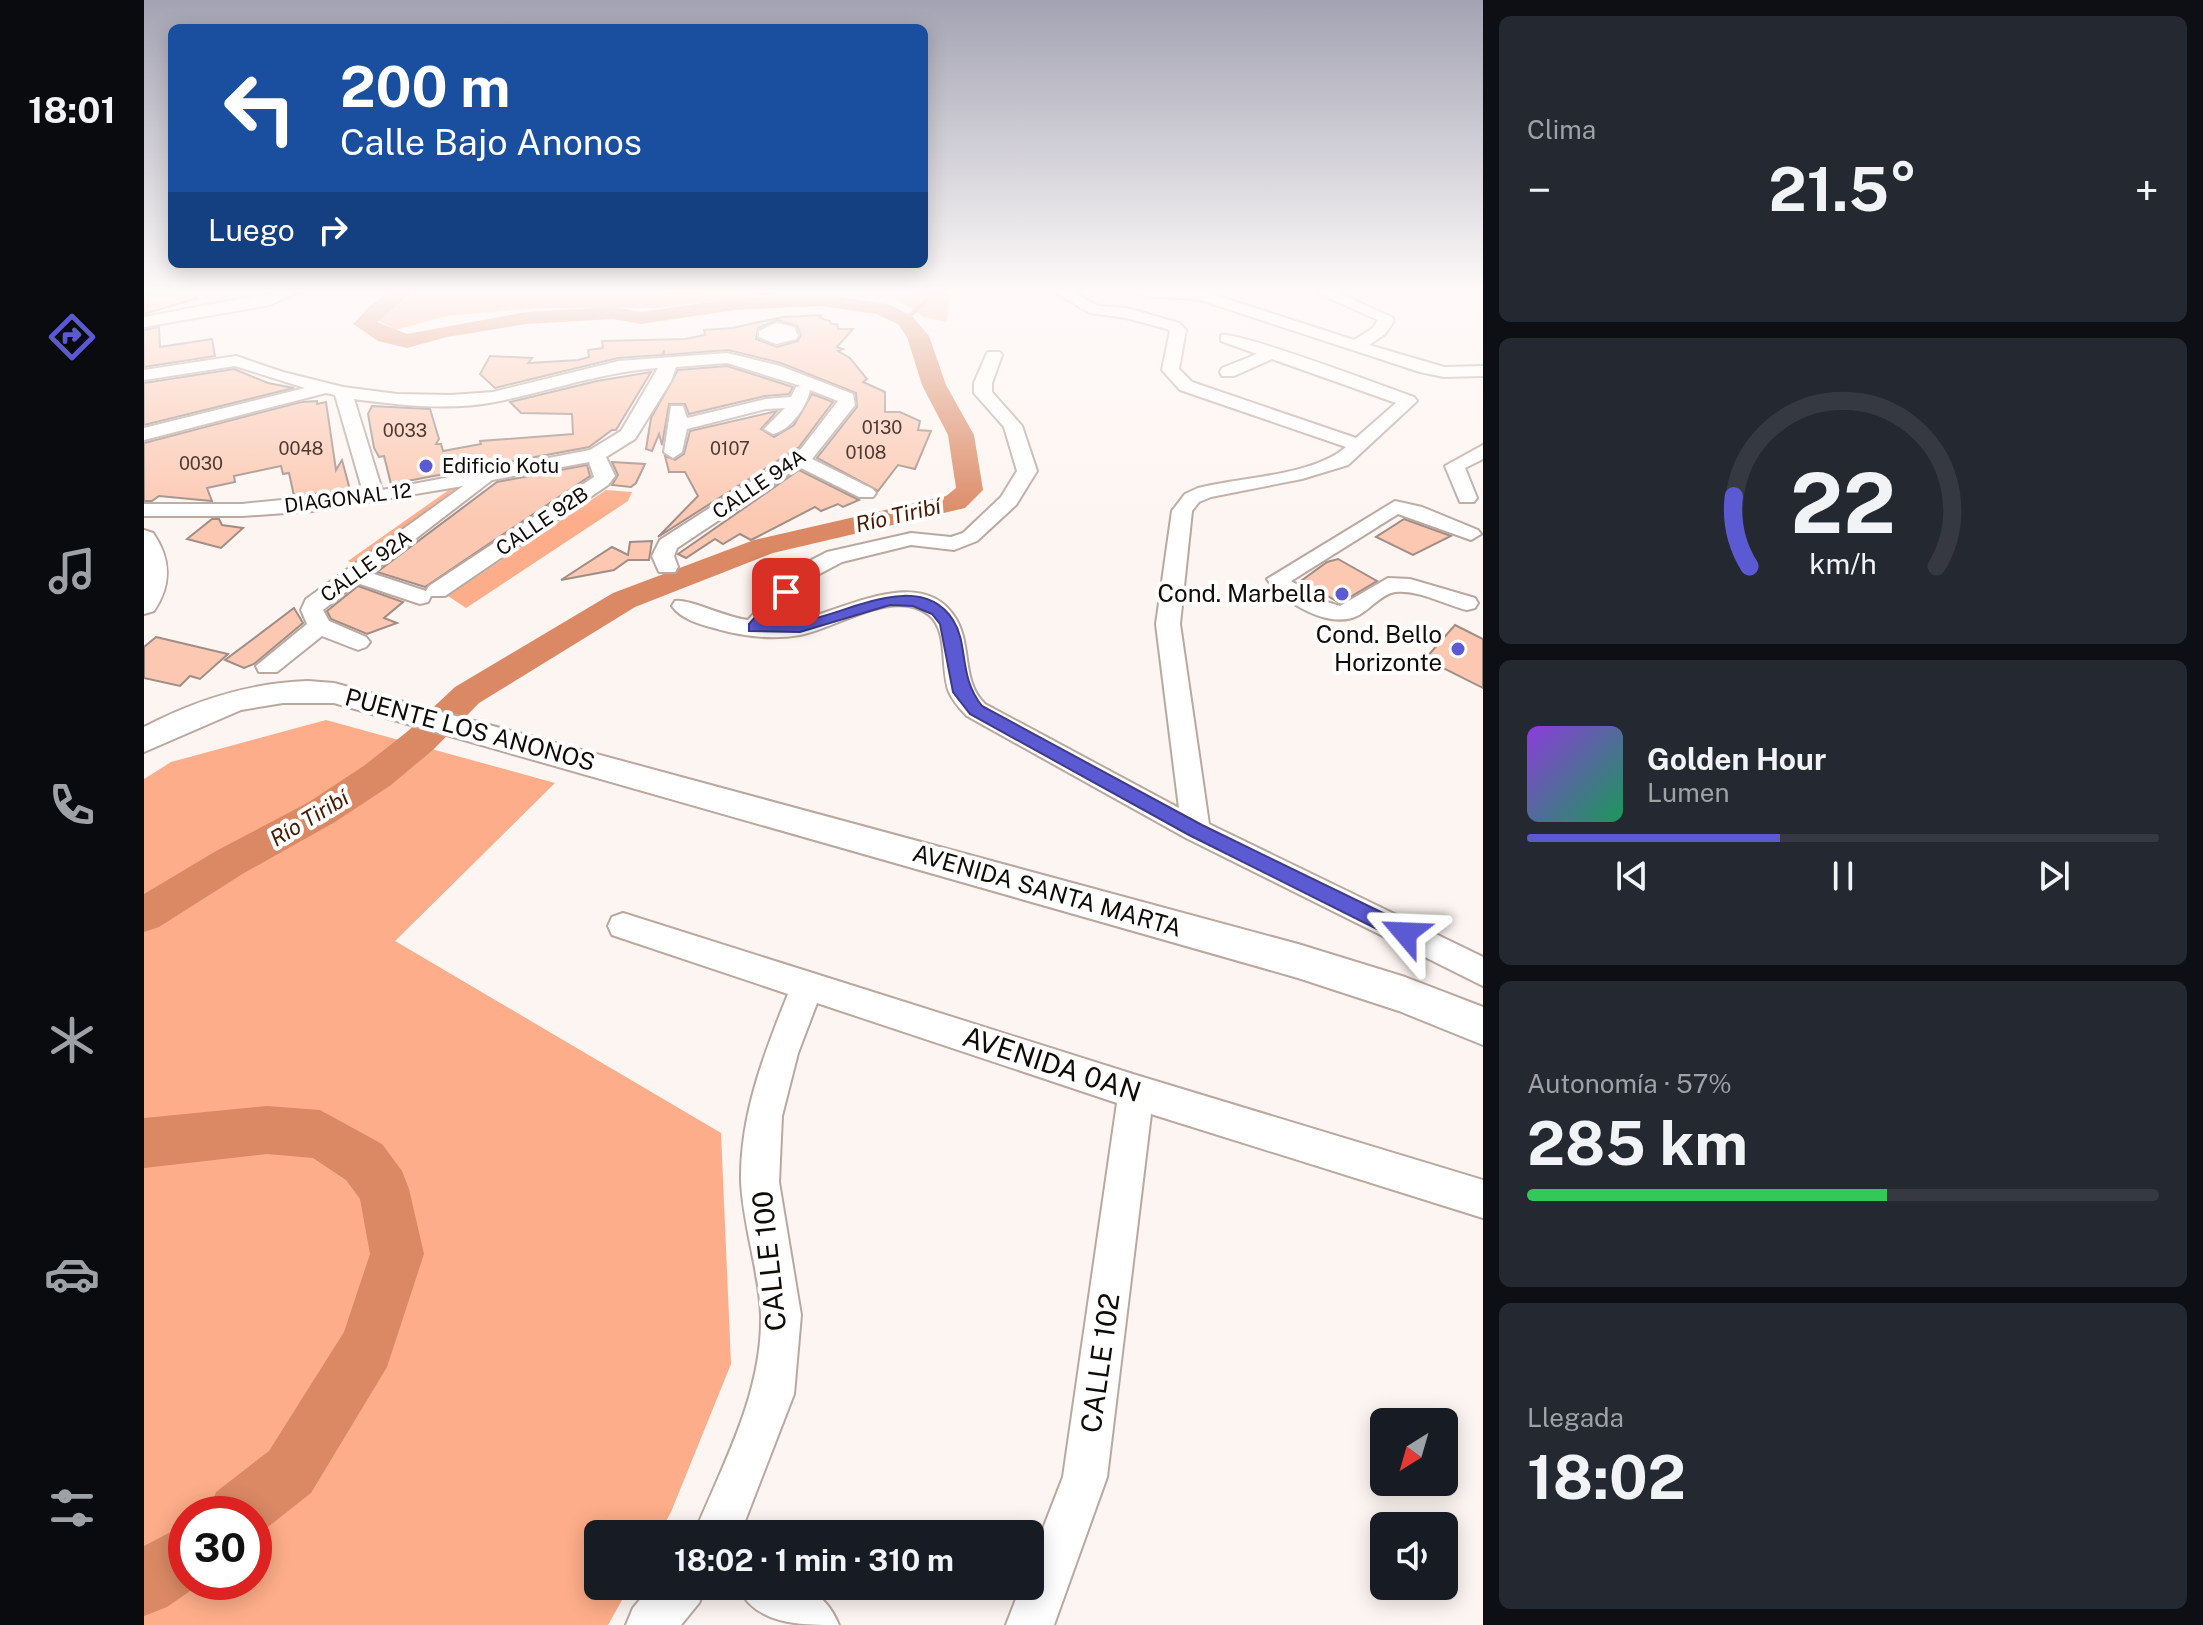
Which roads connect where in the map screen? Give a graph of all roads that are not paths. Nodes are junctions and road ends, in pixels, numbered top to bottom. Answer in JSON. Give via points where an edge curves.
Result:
{"nodes":[{"id":1,"x":191,"y":368,"type":"edge"},
{"id":2,"x":255,"y":368,"type":"edge"},
{"id":3,"x":616,"y":368,"type":"edge"},
{"id":4,"x":667,"y":368,"type":"edge"},
{"id":5,"x":766,"y":368,"type":"edge"},
{"id":6,"x":989,"y":368,"type":"edge"},
{"id":7,"x":1170,"y":368,"type":"edge"},
{"id":8,"x":1238,"y":368,"type":"edge"},
{"id":9,"x":1315,"y":368,"type":"edge"},
{"id":10,"x":1424,"y":368,"type":"edge"},
{"id":11,"x":1483,"y":371,"type":"edge"},
{"id":12,"x":1228,"y":372,"type":"dead end"},
{"id":13,"x":144,"y":375,"type":"edge"},
{"id":14,"x":805,"y":382,"type":"junction"},
{"id":15,"x":334,"y":390,"type":"junction"},
{"id":16,"x":798,"y":402,"type":"junction"},
{"id":17,"x":773,"y":429,"type":"dead end"},
{"id":18,"x":144,"y":434,"type":"edge"},
{"id":19,"x":1357,"y":444,"type":"junction"},
{"id":20,"x":1483,"y":451,"type":"edge"},
{"id":21,"x":673,"y":452,"type":"dead end"},
{"id":22,"x":596,"y":455,"type":"junction"},
{"id":23,"x":800,"y":460,"type":"junction"},
{"id":24,"x":490,"y":476,"type":"junction"},
{"id":25,"x":866,"y":493,"type":"dead end"},
{"id":26,"x":374,"y":497,"type":"junction"},
{"id":27,"x":1467,"y":498,"type":"dead end"},
{"id":28,"x":144,"y":510,"type":"edge"},
{"id":29,"x":1471,"y":534,"type":"dead end"},
{"id":30,"x":144,"y":538,"type":"edge"},
{"id":31,"x":667,"y":567,"type":"dead end"},
{"id":32,"x":354,"y":575,"type":"junction"},
{"id":33,"x":1467,"y":603,"type":"dead end"},
{"id":34,"x":144,"y":605,"type":"edge"},
{"id":35,"x":683,"y":606,"type":"dead end"},
{"id":36,"x":320,"y":626,"type":"junction"},
{"id":37,"x":755,"y":627,"type":"junction"},
{"id":38,"x":358,"y":642,"type":"dead end"},
{"id":39,"x":268,"y":666,"type":"dead end"},
{"id":40,"x":144,"y":741,"type":"edge"},
{"id":41,"x":606,"y":768,"type":"joint"},
{"id":42,"x":1196,"y":830,"type":"junction"},
{"id":43,"x":623,"y":926,"type":"dead end"},
{"id":44,"x":1483,"y":972,"type":"edge"},
{"id":45,"x":808,"y":985,"type":"junction"},
{"id":46,"x":1483,"y":1026,"type":"edge"},
{"id":47,"x":1136,"y":1092,"type":"junction"},
{"id":48,"x":1483,"y":1199,"type":"edge"},
{"id":49,"x":723,"y":1520,"type":"edge"},
{"id":50,"x":671,"y":1600,"type":"edge"},
{"id":51,"x":780,"y":1600,"type":"edge"},
{"id":52,"x":650,"y":1625,"type":"edge"},
{"id":53,"x":815,"y":1625,"type":"edge"},
{"id":54,"x":1030,"y":1625,"type":"edge"}],
"edges":[{"from":1,"to":13,"type":"street"},
{"from":2,"to":15,"type":"street"},
{"from":3,"to":15,"type":"street","via":[[477,399],[397,399]]},
{"from":4,"to":22,"type":"street","name":"CALLE 92B","via":[[628,435]]},
{"from":5,"to":14,"type":"street"},
{"from":6,"to":37,"type":"street","via":[[983,393],[1013,426],[1027,471],[1009,501],[982,528],[954,544],[911,539],[835,557],[802,574]]},
{"from":7,"to":19,"type":"street","via":[[1186,386]]},
{"from":8,"to":12,"type":"street"},
{"from":9,"to":19,"type":"street","via":[[1408,401]]},
{"from":10,"to":11,"type":"street"},
{"from":14,"to":16,"type":"street"},
{"from":14,"to":23,"type":"street","name":"CALLE 94A","via":[[847,398],[821,439]]},
{"from":15,"to":18,"type":"street"},
{"from":15,"to":26,"type":"street"},
{"from":16,"to":17,"type":"street"},
{"from":16,"to":21,"type":"street","via":[[678,418]]},
{"from":19,"to":42,"type":"street","via":[[1334,464],[1197,495],[1182,511],[1168,624]]},
{"from":20,"to":27,"type":"street","via":[[1455,466]]},
{"from":22,"to":24,"type":"street","name":"DIAGONAL 12"},
{"from":22,"to":32,"type":"street","name":"CALLE 92B","via":[[605,476],[601,481],[429,594]]},
{"from":23,"to":25,"type":"street"},
{"from":23,"to":31,"type":"street","name":"CALLE 94A","via":[[668,545],[663,556]]},
{"from":24,"to":26,"type":"street","name":"DIAGONAL 12"},
{"from":24,"to":32,"type":"street","name":"CALLE 92A"},
{"from":26,"to":28,"type":"street","name":"DIAGONAL 12","via":[[242,510]]},
{"from":29,"to":33,"type":"street","via":[[1395,507],[1278,579],[1308,601],[1340,613],[1388,585]]},
{"from":30,"to":34,"type":"main road","via":[[155,561],[155,576]]},
{"from":32,"to":36,"type":"street","name":"CALLE 92A","via":[[314,604]]},
{"from":35,"to":37,"type":"street","via":[[701,618]]},
{"from":36,"to":38,"type":"street"},
{"from":36,"to":39,"type":"street","name":"CALLE 92A"},
{"from":37,"to":42,"type":"street","via":[[800,627],[889,601],[927,605],[947,624],[962,692],[976,710]]},
{"from":40,"to":41,"type":"main road","name":"PUENTE LOS ANONOS","via":[[241,698],[274,691],[334,693]]},
{"from":41,"to":46,"type":"main road","name":"AVENIDA SANTA MARTA","via":[[1298,961]]},
{"from":42,"to":44,"type":"street"},
{"from":43,"to":45,"type":"street","name":"AVENIDA 0AN"},
{"from":45,"to":47,"type":"street","name":"AVENIDA 0AN"},
{"from":45,"to":49,"type":"street","name":"CALLE 100","via":[[764,1116],[760,1182],[781,1315],[773,1394]]},
{"from":47,"to":48,"type":"street","name":"AVENIDA 0AN"},
{"from":47,"to":54,"type":"street","name":"CALLE 102","via":[[1085,1477]]},
{"from":50,"to":52,"type":"street"},
{"from":51,"to":53,"type":"street"}]}
